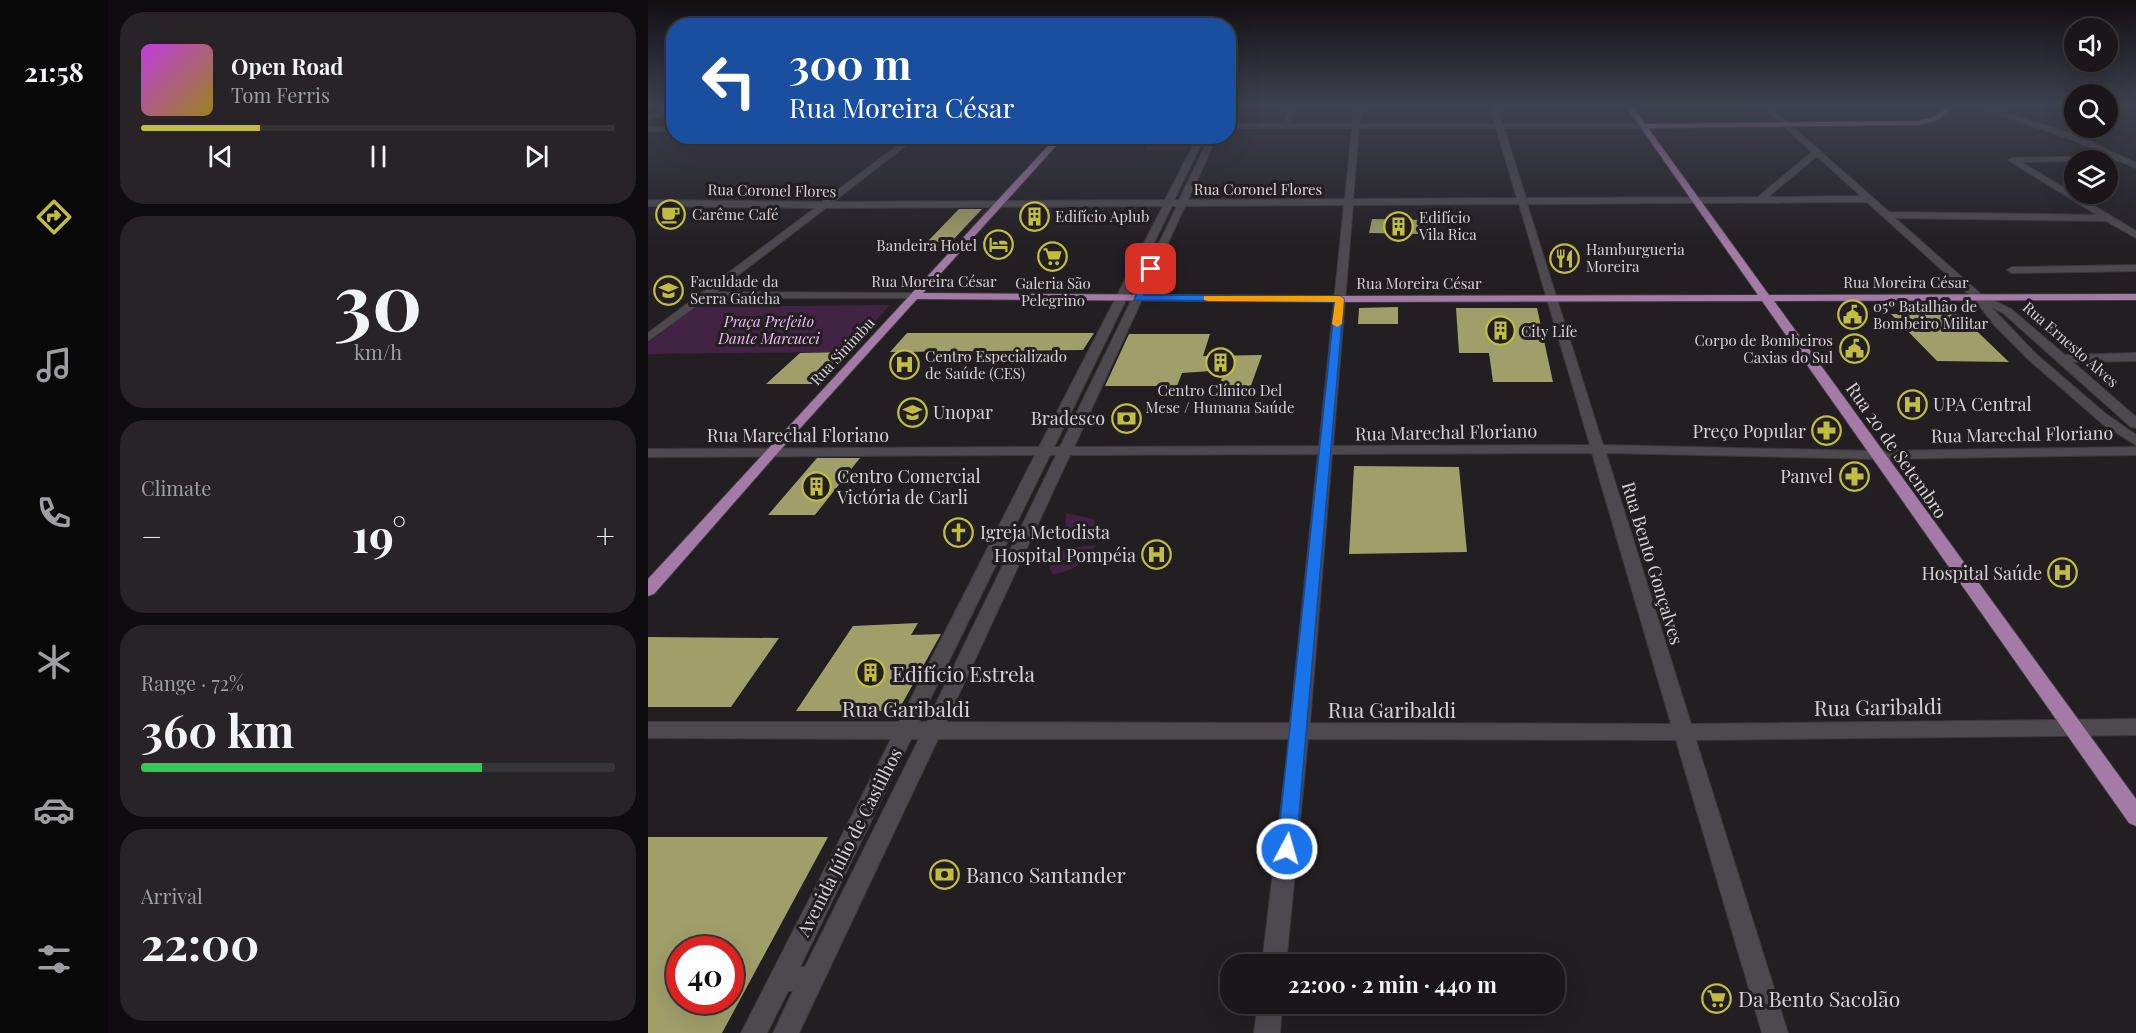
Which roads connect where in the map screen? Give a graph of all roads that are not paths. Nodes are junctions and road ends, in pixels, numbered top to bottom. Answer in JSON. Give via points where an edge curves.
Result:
{"nodes":[{"id":1,"x":892,"y":153,"type":"edge"},
{"id":2,"x":1045,"y":153,"type":"edge"},
{"id":3,"x":1198,"y":153,"type":"edge"},
{"id":4,"x":1202,"y":153,"type":"edge"},
{"id":5,"x":1354,"y":153,"type":"edge"},
{"id":6,"x":1507,"y":153,"type":"edge"},
{"id":7,"x":1662,"y":153,"type":"edge"},
{"id":8,"x":1816,"y":153,"type":"joint"},
{"id":9,"x":2109,"y":153,"type":"edge"},
{"id":10,"x":2120,"y":158,"type":"junction"},
{"id":11,"x":1195,"y":163,"type":"junction"},
{"id":12,"x":2136,"y":166,"type":"edge"},
{"id":13,"x":1869,"y":199,"type":"junction"},
{"id":14,"x":1758,"y":201,"type":"junction"},
{"id":15,"x":648,"y":202,"type":"edge"},
{"id":16,"x":1177,"y":202,"type":"junction"},
{"id":17,"x":1522,"y":202,"type":"junction"},
{"id":18,"x":1697,"y":202,"type":"junction"},
{"id":19,"x":999,"y":203,"type":"junction"},
{"id":20,"x":1349,"y":203,"type":"junction"},
{"id":21,"x":824,"y":205,"type":"junction"},
{"id":22,"x":1887,"y":215,"type":"junction"},
{"id":23,"x":2109,"y":218,"type":"junction"},
{"id":24,"x":2136,"y":235,"type":"edge"},
{"id":25,"x":2136,"y":268,"type":"edge"},
{"id":26,"x":2012,"y":270,"type":"dead end"},
{"id":27,"x":703,"y":295,"type":"junction"},
{"id":28,"x":915,"y":296,"type":"junction"},
{"id":29,"x":1766,"y":297,"type":"junction"},
{"id":30,"x":1978,"y":297,"type":"junction"},
{"id":31,"x":2136,"y":297,"type":"edge"},
{"id":32,"x":1130,"y":298,"type":"junction"},
{"id":33,"x":1552,"y":298,"type":"junction"},
{"id":34,"x":1340,"y":299,"type":"junction"},
{"id":35,"x":1104,"y":332,"type":"junction"},
{"id":36,"x":1122,"y":332,"type":"junction"},
{"id":37,"x":648,"y":338,"type":"edge"},
{"id":38,"x":2136,"y":357,"type":"edge"},
{"id":39,"x":2064,"y":359,"type":"junction"},
{"id":40,"x":1085,"y":370,"type":"junction"},
{"id":41,"x":1104,"y":370,"type":"junction"},
{"id":42,"x":2136,"y":424,"type":"edge"},
{"id":43,"x":2136,"y":441,"type":"edge"},
{"id":44,"x":1599,"y":449,"type":"junction"},
{"id":45,"x":2136,"y":451,"type":"edge"},
{"id":46,"x":1045,"y":452,"type":"junction"},
{"id":47,"x":1065,"y":452,"type":"junction"},
{"id":48,"x":1325,"y":452,"type":"junction"},
{"id":49,"x":648,"y":453,"type":"edge"},
{"id":50,"x":770,"y":453,"type":"junction"},
{"id":51,"x":1876,"y":454,"type":"junction"},
{"id":52,"x":1014,"y":513,"type":"junction"},
{"id":53,"x":1036,"y":513,"type":"junction"},
{"id":54,"x":648,"y":590,"type":"edge"},
{"id":55,"x":983,"y":624,"type":"junction"},
{"id":56,"x":958,"y":625,"type":"junction"},
{"id":57,"x":2136,"y":727,"type":"edge"},
{"id":58,"x":2073,"y":728,"type":"junction"},
{"id":59,"x":648,"y":730,"type":"edge"},
{"id":60,"x":904,"y":732,"type":"junction"},
{"id":61,"x":932,"y":732,"type":"junction"},
{"id":62,"x":1683,"y":732,"type":"junction"},
{"id":63,"x":1299,"y":733,"type":"junction"},
{"id":64,"x":2136,"y":816,"type":"edge"},
{"id":65,"x":1275,"y":954,"type":"edge"},
{"id":66,"x":781,"y":979,"type":"junction"},
{"id":67,"x":812,"y":979,"type":"junction"},
{"id":68,"x":1269,"y":1014,"type":"edge"},
{"id":69,"x":754,"y":1033,"type":"edge"},
{"id":70,"x":786,"y":1033,"type":"edge"},
{"id":71,"x":1267,"y":1033,"type":"edge"},
{"id":72,"x":1775,"y":1033,"type":"edge"}],
"edges":[{"from":1,"to":21,"type":"street"},
{"from":2,"to":19,"type":"main road","name":"Rua Sinimbu"},
{"from":3,"to":11,"type":"street","name":"Avenida Júlio de Castilhos"},
{"from":4,"to":11,"type":"street","name":"Avenida Júlio de Castilhos"},
{"from":5,"to":20,"type":"street"},
{"from":6,"to":17,"type":"street","name":"Rua Bento Gonçalves"},
{"from":7,"to":18,"type":"main road","name":"Rua 20 de Setembro"},
{"from":8,"to":13,"type":"street","name":"Rua Ernesto Alves"},
{"from":8,"to":14,"type":"street"},
{"from":9,"to":10,"type":"street"},
{"from":10,"to":12,"type":"street"},
{"from":10,"to":23,"type":"street","via":[[2012,160]]},
{"from":11,"to":16,"type":"street","name":"Avenida Júlio de Castilhos"},
{"from":13,"to":14,"type":"street","name":"Rua Coronel Flores"},
{"from":13,"to":22,"type":"street","name":"Rua Ernesto Alves"},
{"from":14,"to":18,"type":"street","name":"Rua Coronel Flores"},
{"from":15,"to":21,"type":"street","name":"Rua Coronel Flores"},
{"from":16,"to":19,"type":"street","name":"Rua Coronel Flores"},
{"from":16,"to":20,"type":"street","name":"Rua Coronel Flores"},
{"from":16,"to":32,"type":"street","name":"Avenida Júlio de Castilhos"},
{"from":17,"to":18,"type":"street","name":"Rua Coronel Flores"},
{"from":17,"to":20,"type":"street","name":"Rua Coronel Flores"},
{"from":17,"to":33,"type":"street","name":"Rua Bento Gonçalves"},
{"from":18,"to":29,"type":"main road","name":"Rua 20 de Setembro"},
{"from":19,"to":21,"type":"street","name":"Rua Coronel Flores"},
{"from":19,"to":28,"type":"main road","name":"Rua Sinimbu"},
{"from":20,"to":34,"type":"street"},
{"from":21,"to":27,"type":"street"},
{"from":22,"to":23,"type":"street"},
{"from":22,"to":30,"type":"street","name":"Rua Ernesto Alves"},
{"from":23,"to":24,"type":"street"},
{"from":25,"to":26,"type":"street"},
{"from":27,"to":28,"type":"street","name":"Rua Moreira César"},
{"from":27,"to":37,"type":"street"},
{"from":28,"to":32,"type":"main road","name":"Rua Moreira César"},
{"from":28,"to":50,"type":"main road","name":"Rua Sinimbu"},
{"from":29,"to":30,"type":"main road","name":"Rua Moreira César"},
{"from":29,"to":33,"type":"main road","name":"Rua Moreira César"},
{"from":29,"to":51,"type":"main road","name":"Rua 20 de Setembro"},
{"from":30,"to":31,"type":"main road","name":"Rua Moreira César"},
{"from":30,"to":39,"type":"street","name":"Rua Ernesto Alves","via":[[2007,311]]},
{"from":30,"to":43,"type":"street","name":"Rua Ernesto Alves","via":[[2028,352]]},
{"from":32,"to":34,"type":"main road","name":"Rua Moreira César"},
{"from":32,"to":35,"type":"street","name":"Avenida Júlio de Castilhos"},
{"from":32,"to":36,"type":"street","name":"Avenida Júlio de Castilhos"},
{"from":33,"to":34,"type":"main road","name":"Rua Moreira César"},
{"from":33,"to":44,"type":"street","name":"Rua Bento Gonçalves"},
{"from":34,"to":48,"type":"street"},
{"from":35,"to":36,"type":"street"},
{"from":35,"to":40,"type":"street","name":"Avenida Júlio de Castilhos"},
{"from":36,"to":41,"type":"street","name":"Avenida Júlio de Castilhos"},
{"from":38,"to":39,"type":"street"},
{"from":39,"to":42,"type":"street","name":"Rua Ernesto Alves"},
{"from":40,"to":41,"type":"street"},
{"from":40,"to":46,"type":"street","name":"Avenida Júlio de Castilhos"},
{"from":41,"to":47,"type":"street","name":"Avenida Júlio de Castilhos"},
{"from":44,"to":48,"type":"street","name":"Rua Marechal Floriano"},
{"from":44,"to":51,"type":"street","name":"Rua Marechal Floriano"},
{"from":44,"to":62,"type":"street","name":"Rua Bento Gonçalves"},
{"from":45,"to":51,"type":"street","name":"Rua Marechal Floriano"},
{"from":46,"to":47,"type":"street","name":"Rua Marechal Floriano"},
{"from":46,"to":50,"type":"street","name":"Rua Marechal Floriano"},
{"from":46,"to":52,"type":"street","name":"Avenida Júlio de Castilhos"},
{"from":47,"to":48,"type":"street","name":"Rua Marechal Floriano"},
{"from":47,"to":53,"type":"street","name":"Avenida Júlio de Castilhos"},
{"from":48,"to":63,"type":"street"},
{"from":49,"to":50,"type":"street","name":"Rua Marechal Floriano"},
{"from":50,"to":54,"type":"main road","name":"Rua Sinimbu"},
{"from":51,"to":58,"type":"main road","name":"Rua 20 de Setembro"},
{"from":52,"to":53,"type":"street"},
{"from":52,"to":56,"type":"street","name":"Avenida Júlio de Castilhos"},
{"from":53,"to":55,"type":"street","name":"Avenida Júlio de Castilhos"},
{"from":55,"to":56,"type":"street"},
{"from":55,"to":61,"type":"street","name":"Avenida Júlio de Castilhos"},
{"from":56,"to":60,"type":"street","name":"Avenida Júlio de Castilhos"},
{"from":57,"to":58,"type":"street","name":"Rua Garibaldi"},
{"from":58,"to":62,"type":"street","name":"Rua Garibaldi"},
{"from":58,"to":64,"type":"main road","name":"Rua 20 de Setembro"},
{"from":59,"to":60,"type":"street","name":"Rua Garibaldi"},
{"from":60,"to":61,"type":"street","name":"Rua Garibaldi"},
{"from":60,"to":66,"type":"street","name":"Avenida Júlio de Castilhos"},
{"from":61,"to":63,"type":"street","name":"Rua Garibaldi"},
{"from":61,"to":67,"type":"street","name":"Avenida Júlio de Castilhos"},
{"from":62,"to":63,"type":"street","name":"Rua Garibaldi"},
{"from":62,"to":72,"type":"street","name":"Rua Bento Gonçalves"},
{"from":63,"to":65,"type":"street"},
{"from":66,"to":67,"type":"street"},
{"from":66,"to":69,"type":"street","name":"Avenida Júlio de Castilhos"},
{"from":67,"to":70,"type":"street","name":"Avenida Júlio de Castilhos"},
{"from":68,"to":71,"type":"street"}]}
